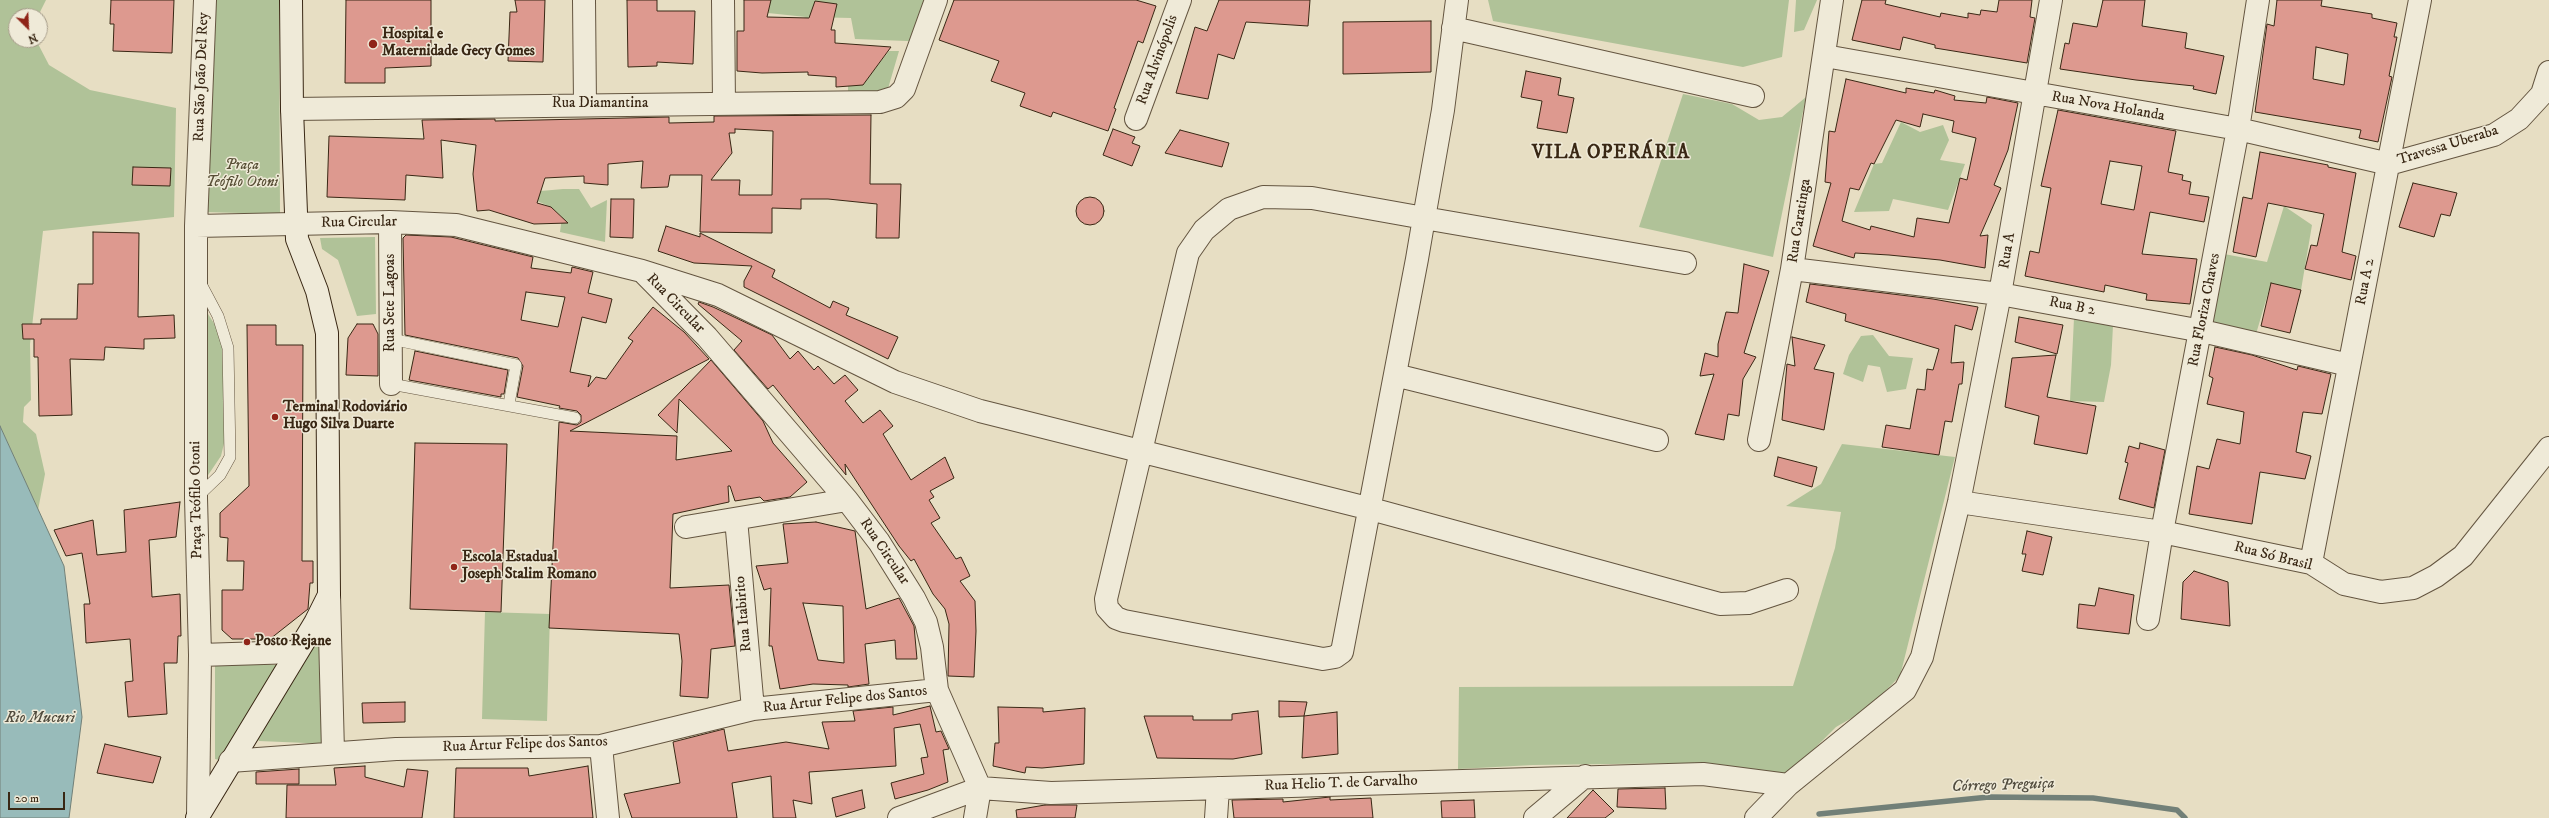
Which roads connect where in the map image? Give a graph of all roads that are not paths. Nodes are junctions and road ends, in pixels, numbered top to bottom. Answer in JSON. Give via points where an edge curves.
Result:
{"nodes":[{"id":1,"x":204,"y":0,"type":"edge"},
{"id":2,"x":292,"y":0,"type":"edge"},
{"id":3,"x":584,"y":0,"type":"edge"},
{"id":4,"x":723,"y":0,"type":"edge"},
{"id":5,"x":936,"y":0,"type":"edge"},
{"id":6,"x":1180,"y":0,"type":"edge"},
{"id":7,"x":1457,"y":0,"type":"edge"},
{"id":8,"x":1832,"y":0,"type":"edge"},
{"id":9,"x":2051,"y":0,"type":"edge"},
{"id":10,"x":2258,"y":0,"type":"edge"},
{"id":11,"x":2420,"y":0,"type":"edge"},
{"id":12,"x":1454,"y":28,"type":"junction"},
{"id":13,"x":1825,"y":56,"type":"junction"},
{"id":14,"x":2549,"y":72,"type":"edge"},
{"id":15,"x":2035,"y":94,"type":"junction"},
{"id":16,"x":1753,"y":96,"type":"dead end"},
{"id":17,"x":724,"y":103,"type":"junction"},
{"id":18,"x":585,"y":104,"type":"junction"},
{"id":19,"x":292,"y":108,"type":"junction"},
{"id":20,"x":1136,"y":119,"type":"dead end"},
{"id":21,"x":2238,"y":129,"type":"junction"},
{"id":22,"x":2389,"y":164,"type":"junction"},
{"id":23,"x":1424,"y":218,"type":"junction"},
{"id":24,"x":390,"y":222,"type":"junction"},
{"id":25,"x":295,"y":224,"type":"junction"},
{"id":26,"x":196,"y":226,"type":"junction"},
{"id":27,"x":1685,"y":263,"type":"dead end"},
{"id":28,"x":1792,"y":268,"type":"junction"},
{"id":29,"x":642,"y":270,"type":"junction"},
{"id":30,"x":196,"y":275,"type":"junction"},
{"id":31,"x":2000,"y":294,"type":"junction"},
{"id":32,"x":2202,"y":331,"type":"junction"},
{"id":33,"x":391,"y":339,"type":"junction"},
{"id":34,"x":2350,"y":365,"type":"junction"},
{"id":35,"x":1395,"y":375,"type":"junction"},
{"id":36,"x":391,"y":384,"type":"joint"},
{"id":37,"x":509,"y":404,"type":"junction"},
{"id":38,"x":575,"y":418,"type":"dead end"},
{"id":39,"x":1657,"y":440,"type":"dead end"},
{"id":40,"x":1759,"y":440,"type":"dead end"},
{"id":41,"x":2549,"y":448,"type":"edge"},
{"id":42,"x":1140,"y":451,"type":"junction"},
{"id":43,"x":196,"y":498,"type":"junction"},
{"id":44,"x":848,"y":500,"type":"junction"},
{"id":45,"x":1959,"y":502,"type":"junction"},
{"id":46,"x":1371,"y":509,"type":"junction"},
{"id":47,"x":736,"y":519,"type":"junction"},
{"id":48,"x":686,"y":527,"type":"dead end"},
{"id":49,"x":2162,"y":532,"type":"junction"},
{"id":50,"x":2311,"y":563,"type":"junction"},
{"id":51,"x":1787,"y":590,"type":"dead end"},
{"id":52,"x":329,"y":595,"type":"junction"},
{"id":53,"x":2148,"y":618,"type":"dead end"},
{"id":54,"x":296,"y":652,"type":"junction"},
{"id":55,"x":200,"y":654,"type":"junction"},
{"id":56,"x":937,"y":690,"type":"junction"},
{"id":57,"x":753,"y":709,"type":"junction"},
{"id":58,"x":601,"y":746,"type":"junction"},
{"id":59,"x":334,"y":752,"type":"junction"},
{"id":60,"x":230,"y":761,"type":"junction"},
{"id":61,"x":1585,"y":776,"type":"junction"},
{"id":62,"x":1788,"y":785,"type":"junction"},
{"id":63,"x":980,"y":788,"type":"junction"},
{"id":64,"x":1218,"y":788,"type":"junction"},
{"id":65,"x":197,"y":817,"type":"edge"},
{"id":66,"x":1215,"y":817,"type":"edge"},
{"id":67,"x":608,"y":818,"type":"edge"},
{"id":68,"x":899,"y":818,"type":"edge"},
{"id":69,"x":975,"y":818,"type":"edge"},
{"id":70,"x":1535,"y":818,"type":"edge"},
{"id":71,"x":1756,"y":818,"type":"edge"}],
"edges":[{"from":1,"to":26,"type":"street","name":"Rua São João Del Rey"},
{"from":2,"to":19,"type":"street"},
{"from":3,"to":18,"type":"street"},
{"from":4,"to":17,"type":"street"},
{"from":5,"to":17,"type":"street","name":"Rua Diamantina","via":[[904,89],[889,100],[869,104]]},
{"from":6,"to":20,"type":"street","name":"Rua Alvinópolis"},
{"from":7,"to":12,"type":"street"},
{"from":8,"to":13,"type":"street","name":"Rua Caratinga"},
{"from":9,"to":15,"type":"street","name":"Rua A"},
{"from":10,"to":21,"type":"street","name":"Rua Floriza Chaves"},
{"from":11,"to":22,"type":"street","name":"Rua A 2"},
{"from":12,"to":16,"type":"street"},
{"from":12,"to":23,"type":"street"},
{"from":13,"to":15,"type":"street","name":"Rua Nova Holanda"},
{"from":13,"to":28,"type":"street","name":"Rua Caratinga"},
{"from":14,"to":22,"type":"street","name":"Travessa Uberaba","via":[[2542,94],[2519,119],[2494,135]]},
{"from":15,"to":21,"type":"street","name":"Rua Nova Holanda"},
{"from":15,"to":31,"type":"street","name":"Rua A"},
{"from":17,"to":18,"type":"street","name":"Rua Diamantina"},
{"from":18,"to":19,"type":"street","name":"Rua Diamantina"},
{"from":19,"to":25,"type":"street"},
{"from":21,"to":22,"type":"street","name":"Rua Nova Holanda"},
{"from":21,"to":32,"type":"street","name":"Rua Floriza Chaves"},
{"from":22,"to":34,"type":"street","name":"Rua A 2"},
{"from":23,"to":27,"type":"street"},
{"from":23,"to":35,"type":"street"},
{"from":23,"to":42,"type":"street","via":[[1312,198],[1263,197],[1229,209],[1204,230],[1188,253]]},
{"from":24,"to":25,"type":"street","name":"Rua Circular"},
{"from":24,"to":29,"type":"street","name":"Rua Circular","via":[[456,224]]},
{"from":24,"to":33,"type":"street","name":"Rua Sete Lagoas"},
{"from":25,"to":26,"type":"street","name":"Rua Circular"},
{"from":25,"to":52,"type":"street","name":"Praça Teófilo Otoni","via":[[296,239],[317,290],[327,333]]},
{"from":26,"to":30,"type":"street","name":"Praça Teófilo Otoni"},
{"from":28,"to":31,"type":"street","name":"Rua B 2"},
{"from":28,"to":40,"type":"street","name":"Rua Caratinga"},
{"from":29,"to":42,"type":"street","via":[[718,295],[895,382],[980,411]]},
{"from":29,"to":44,"type":"street","name":"Rua Circular","via":[[707,337]]},
{"from":30,"to":43,"type":"street","name":"Praça Teófilo Otoni"},
{"from":30,"to":43,"type":"lane","via":[[218,316],[228,348],[230,457],[220,476]]},
{"from":31,"to":32,"type":"street","name":"Rua B 2"},
{"from":31,"to":45,"type":"street","name":"Rua A"},
{"from":32,"to":34,"type":"street","name":"Rua B 2"},
{"from":32,"to":49,"type":"street","name":"Rua Floriza Chaves"},
{"from":33,"to":36,"type":"street","name":"Rua Sete Lagoas"},
{"from":33,"to":37,"type":"lane","via":[[516,365]]},
{"from":34,"to":50,"type":"street","name":"Rua A 2"},
{"from":35,"to":39,"type":"street"},
{"from":35,"to":46,"type":"street"},
{"from":36,"to":37,"type":"lane"},
{"from":37,"to":38,"type":"lane"},
{"from":41,"to":50,"type":"street","name":"Rua Só Brasil","via":[[2463,556],[2436,576],[2413,588],[2381,592],[2344,584]]},
{"from":42,"to":46,"type":"street"},
{"from":42,"to":46,"type":"street","via":[[1106,598],[1107,608],[1116,618],[1124,621],[1323,659],[1335,657],[1345,647]]},
{"from":43,"to":55,"type":"street","name":"Praça Teófilo Otoni"},
{"from":44,"to":47,"type":"street"},
{"from":44,"to":56,"type":"street","name":"Rua Circular","via":[[879,542],[926,622]]},
{"from":45,"to":49,"type":"street","name":"Rua Só Brasil"},
{"from":45,"to":62,"type":"street","name":"Rua A","via":[[1922,657],[1905,690]]},
{"from":46,"to":51,"type":"street","via":[[1720,604],[1748,603]]},
{"from":47,"to":48,"type":"street"},
{"from":47,"to":57,"type":"street","name":"Rua Itabirito"},
{"from":49,"to":50,"type":"street","name":"Rua Só Brasil"},
{"from":49,"to":53,"type":"street","name":"Rua Floriza Chaves"},
{"from":52,"to":54,"type":"street","name":"Praça Teófilo Otoni"},
{"from":52,"to":59,"type":"street","name":"Praça Teófilo Otoni"},
{"from":54,"to":55,"type":"street"},
{"from":54,"to":60,"type":"street","name":"Praça Teófilo Otoni"},
{"from":55,"to":65,"type":"street","name":"Praça Teófilo Otoni"},
{"from":56,"to":57,"type":"street","name":"Rua Artur Felipe dos Santos"},
{"from":56,"to":63,"type":"street","name":"Rua Circular"},
{"from":57,"to":58,"type":"street","name":"Rua Artur Felipe dos Santos"},
{"from":58,"to":59,"type":"street","name":"Rua Artur Felipe dos Santos","via":[[404,748]]},
{"from":58,"to":67,"type":"street"},
{"from":59,"to":60,"type":"street","name":"Rua Artur Felipe dos Santos"},
{"from":60,"to":65,"type":"street","name":"Praça Teófilo Otoni"},
{"from":61,"to":62,"type":"street","name":"Rua Helio T. de Carvalho","via":[[1703,774]]},
{"from":61,"to":64,"type":"street","name":"Rua Helio T. de Carvalho"},
{"from":61,"to":70,"type":"street"},
{"from":62,"to":71,"type":"street","name":"Rua A"},
{"from":63,"to":64,"type":"street","name":"Rua Helio T. de Carvalho","via":[[1052,793]]},
{"from":63,"to":68,"type":"street","name":"Rua Helio T. de Carvalho"},
{"from":63,"to":69,"type":"street"},
{"from":64,"to":66,"type":"street"}]}
